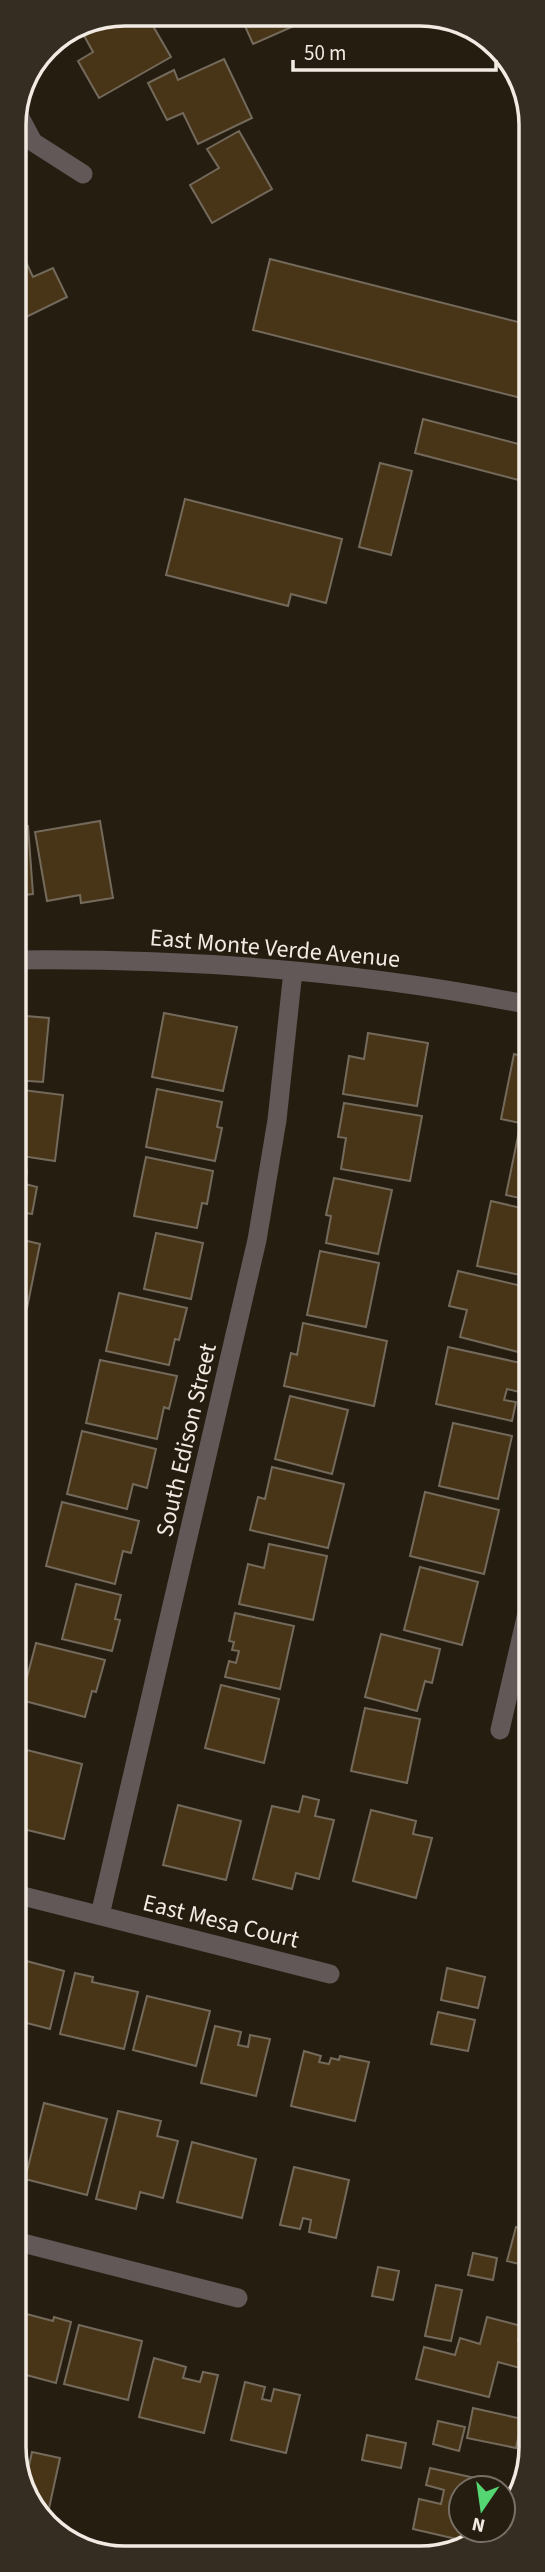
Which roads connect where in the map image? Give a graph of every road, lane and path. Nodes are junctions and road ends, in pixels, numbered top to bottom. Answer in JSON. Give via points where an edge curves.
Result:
{"nodes":[{"id":1,"x":26,"y":129,"type":"edge"},
{"id":2,"x":83,"y":174,"type":"dead end"},
{"id":3,"x":26,"y":960,"type":"edge"},
{"id":4,"x":293,"y":971,"type":"junction"},
{"id":5,"x":519,"y":1003,"type":"edge"},
{"id":6,"x":519,"y":1646,"type":"edge"},
{"id":7,"x":499,"y":1730,"type":"dead end"},
{"id":8,"x":26,"y":1898,"type":"edge"},
{"id":9,"x":100,"y":1915,"type":"junction"},
{"id":10,"x":330,"y":1974,"type":"dead end"},
{"id":11,"x":26,"y":2244,"type":"edge"},
{"id":12,"x":238,"y":2298,"type":"dead end"}],
"edges":[{"from":1,"to":2,"type":"street","via":[[33,142]]},
{"from":3,"to":4,"type":"street","name":"East Monte Verde Avenue","via":[[177,962]]},
{"from":4,"to":5,"type":"street","name":"East Monte Verde Avenue","via":[[410,984]]},
{"from":4,"to":9,"type":"street","name":"South Edison Street","via":[[277,1120],[257,1240]]},
{"from":6,"to":7,"type":"street"},
{"from":8,"to":9,"type":"street","name":"East Mesa Court"},
{"from":9,"to":10,"type":"street","name":"East Mesa Court"},
{"from":11,"to":12,"type":"street"}]}
